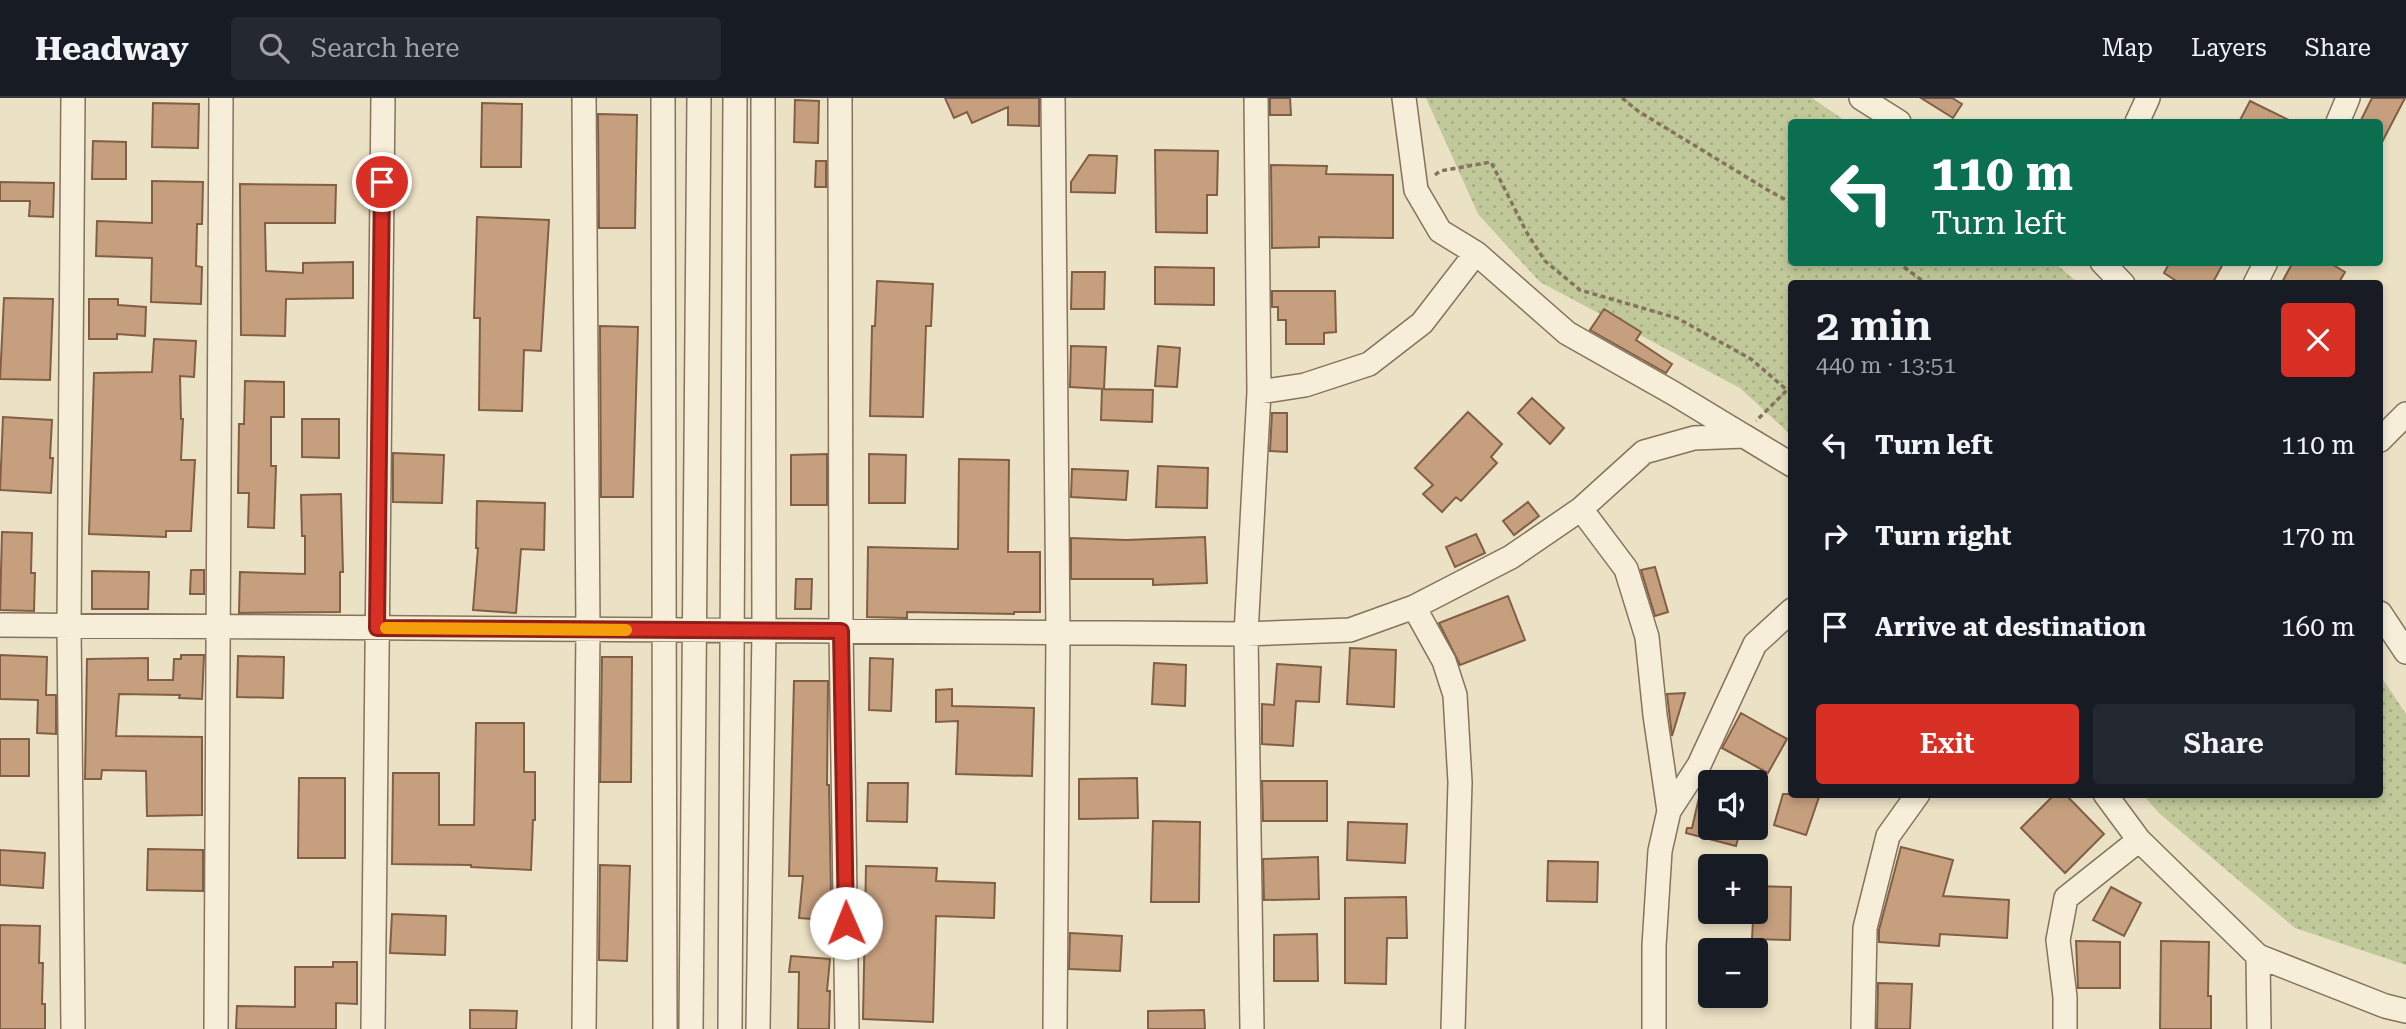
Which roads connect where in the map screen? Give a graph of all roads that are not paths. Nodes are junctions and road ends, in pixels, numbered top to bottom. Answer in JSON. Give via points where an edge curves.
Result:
{"nodes":[{"id":1,"x":73,"y":98,"type":"edge"},
{"id":2,"x":221,"y":98,"type":"edge"},
{"id":3,"x":383,"y":98,"type":"edge"},
{"id":4,"x":584,"y":98,"type":"edge"},
{"id":5,"x":663,"y":98,"type":"edge"},
{"id":6,"x":699,"y":98,"type":"edge"},
{"id":7,"x":735,"y":98,"type":"edge"},
{"id":8,"x":762,"y":98,"type":"edge"},
{"id":9,"x":840,"y":98,"type":"edge"},
{"id":10,"x":1053,"y":98,"type":"edge"},
{"id":11,"x":1256,"y":98,"type":"edge"},
{"id":12,"x":1404,"y":98,"type":"edge"},
{"id":13,"x":1861,"y":98,"type":"edge"},
{"id":14,"x":2148,"y":98,"type":"edge"},
{"id":15,"x":2348,"y":98,"type":"edge"},
{"id":16,"x":1894,"y":119,"type":"edge"},
{"id":17,"x":2138,"y":119,"type":"edge"},
{"id":18,"x":2339,"y":119,"type":"edge"},
{"id":19,"x":1476,"y":253,"type":"junction"},
{"id":20,"x":2106,"y":266,"type":"edge"},
{"id":21,"x":2119,"y":280,"type":"edge"},
{"id":22,"x":1259,"y":391,"type":"junction"},
{"id":23,"x":2406,"y":414,"type":"edge"},
{"id":24,"x":1744,"y":436,"type":"junction"},
{"id":25,"x":2383,"y":437,"type":"edge"},
{"id":26,"x":1788,"y":462,"type":"edge"},
{"id":27,"x":1581,"y":509,"type":"junction"},
{"id":28,"x":1414,"y":607,"type":"junction"},
{"id":29,"x":1788,"y":614,"type":"edge"},
{"id":30,"x":2383,"y":618,"type":"edge"},
{"id":31,"x":0,"y":625,"type":"edge"},
{"id":32,"x":69,"y":626,"type":"junction"},
{"id":33,"x":217,"y":627,"type":"junction"},
{"id":34,"x":377,"y":628,"type":"junction"},
{"id":35,"x":588,"y":629,"type":"junction"},
{"id":36,"x":663,"y":630,"type":"junction"},
{"id":37,"x":694,"y":630,"type":"junction"},
{"id":38,"x":764,"y":630,"type":"junction"},
{"id":39,"x":733,"y":631,"type":"junction"},
{"id":40,"x":841,"y":631,"type":"junction"},
{"id":41,"x":1058,"y":633,"type":"junction"},
{"id":42,"x":1246,"y":634,"type":"junction"},
{"id":43,"x":2406,"y":652,"type":"edge"},
{"id":44,"x":1915,"y":798,"type":"edge"},
{"id":45,"x":2108,"y":798,"type":"edge"},
{"id":46,"x":1669,"y":810,"type":"junction"},
{"id":47,"x":2139,"y":840,"type":"junction"},
{"id":48,"x":2258,"y":956,"type":"junction"},
{"id":49,"x":2406,"y":1011,"type":"edge"},
{"id":50,"x":73,"y":1029,"type":"edge"},
{"id":51,"x":216,"y":1029,"type":"edge"},
{"id":52,"x":373,"y":1029,"type":"edge"},
{"id":53,"x":583,"y":1029,"type":"edge"},
{"id":54,"x":665,"y":1029,"type":"edge"},
{"id":55,"x":691,"y":1029,"type":"edge"},
{"id":56,"x":730,"y":1029,"type":"edge"},
{"id":57,"x":758,"y":1029,"type":"edge"},
{"id":58,"x":847,"y":1029,"type":"edge"},
{"id":59,"x":1055,"y":1029,"type":"edge"},
{"id":60,"x":1252,"y":1029,"type":"edge"},
{"id":61,"x":1453,"y":1029,"type":"edge"},
{"id":62,"x":1654,"y":1029,"type":"edge"},
{"id":63,"x":1863,"y":1029,"type":"edge"},
{"id":64,"x":2065,"y":1029,"type":"edge"},
{"id":65,"x":2259,"y":1029,"type":"edge"}],
"edges":[{"from":1,"to":32,"type":"street"},
{"from":2,"to":33,"type":"street"},
{"from":3,"to":34,"type":"street"},
{"from":4,"to":35,"type":"street"},
{"from":5,"to":36,"type":"street"},
{"from":6,"to":37,"type":"street"},
{"from":7,"to":39,"type":"street"},
{"from":8,"to":38,"type":"street"},
{"from":9,"to":40,"type":"street"},
{"from":10,"to":41,"type":"street"},
{"from":11,"to":22,"type":"street"},
{"from":12,"to":19,"type":"street","via":[[1416,190],[1440,232]]},
{"from":13,"to":16,"type":"street"},
{"from":14,"to":17,"type":"street"},
{"from":15,"to":18,"type":"street"},
{"from":19,"to":22,"type":"street","via":[[1422,323],[1369,365],[1305,386]]},
{"from":19,"to":24,"type":"street","via":[[1567,333]]},
{"from":20,"to":21,"type":"street"},
{"from":22,"to":42,"type":"street"},
{"from":23,"to":25,"type":"street"},
{"from":24,"to":26,"type":"street"},
{"from":24,"to":27,"type":"street","via":[[1694,438],[1644,452]]},
{"from":27,"to":28,"type":"street","via":[[1511,558]]},
{"from":27,"to":46,"type":"street","via":[[1626,569],[1647,637]]},
{"from":28,"to":42,"type":"street","via":[[1350,630]]},
{"from":28,"to":61,"type":"street","via":[[1444,660],[1455,695],[1460,782]]},
{"from":29,"to":46,"type":"street","via":[[1755,644],[1699,765]]},
{"from":30,"to":43,"type":"street"},
{"from":31,"to":32,"type":"street"},
{"from":32,"to":33,"type":"street"},
{"from":32,"to":50,"type":"street"},
{"from":33,"to":34,"type":"street"},
{"from":33,"to":51,"type":"street"},
{"from":34,"to":35,"type":"street"},
{"from":34,"to":52,"type":"street"},
{"from":35,"to":36,"type":"street"},
{"from":35,"to":53,"type":"street"},
{"from":36,"to":37,"type":"street"},
{"from":36,"to":54,"type":"street"},
{"from":37,"to":39,"type":"street"},
{"from":37,"to":55,"type":"street"},
{"from":38,"to":39,"type":"street"},
{"from":38,"to":40,"type":"street"},
{"from":38,"to":57,"type":"street"},
{"from":39,"to":56,"type":"street"},
{"from":40,"to":41,"type":"street"},
{"from":40,"to":58,"type":"street"},
{"from":41,"to":42,"type":"street"},
{"from":41,"to":59,"type":"street"},
{"from":42,"to":60,"type":"street"},
{"from":44,"to":63,"type":"street","via":[[1888,836],[1865,928]]},
{"from":45,"to":47,"type":"street"},
{"from":46,"to":62,"type":"street","via":[[1660,851]]},
{"from":47,"to":48,"type":"street"},
{"from":47,"to":64,"type":"street","via":[[2066,898],[2058,940]]},
{"from":48,"to":49,"type":"street"},
{"from":48,"to":65,"type":"street"}]}
